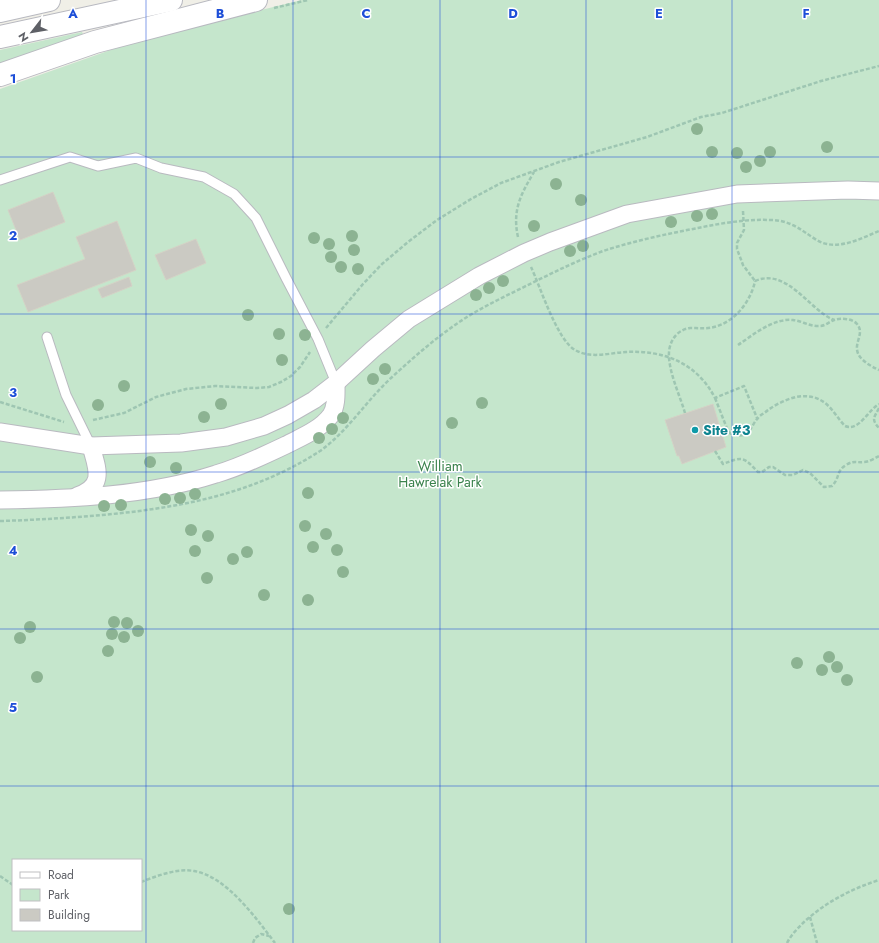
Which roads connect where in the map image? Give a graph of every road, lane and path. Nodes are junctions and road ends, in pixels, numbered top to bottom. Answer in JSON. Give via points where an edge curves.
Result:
{"nodes":[{"id":1,"x":49,"y":0,"type":"edge"},
{"id":2,"x":171,"y":0,"type":"edge"},
{"id":3,"x":256,"y":0,"type":"edge"},
{"id":4,"x":0,"y":10,"type":"edge"},
{"id":5,"x":0,"y":37,"type":"edge"},
{"id":6,"x":879,"y":66,"type":"edge"},
{"id":7,"x":0,"y":75,"type":"edge"},
{"id":8,"x":535,"y":171,"type":"junction"},
{"id":9,"x":0,"y":180,"type":"edge"},
{"id":10,"x":879,"y":191,"type":"edge"},
{"id":11,"x":742,"y":193,"type":"junction"},
{"id":12,"x":744,"y":220,"type":"junction"},
{"id":13,"x":879,"y":231,"type":"edge"},
{"id":14,"x":519,"y":239,"type":"dead end"},
{"id":15,"x":528,"y":263,"type":"dead end"},
{"id":16,"x":537,"y":280,"type":"junction"},
{"id":17,"x":755,"y":281,"type":"junction"},
{"id":18,"x":834,"y":320,"type":"junction"},
{"id":19,"x":323,"y":332,"type":"dead end"},
{"id":20,"x":47,"y":337,"type":"dead end"},
{"id":21,"x":738,"y":344,"type":"dead end"},
{"id":22,"x":313,"y":348,"type":"dead end"},
{"id":23,"x":669,"y":356,"type":"junction"},
{"id":24,"x":879,"y":370,"type":"edge"},
{"id":25,"x":336,"y":383,"type":"junction"},
{"id":26,"x":715,"y":398,"type":"junction"},
{"id":27,"x":0,"y":402,"type":"edge"},
{"id":28,"x":879,"y":404,"type":"edge"},
{"id":29,"x":879,"y":408,"type":"edge"},
{"id":30,"x":686,"y":413,"type":"dead end"},
{"id":31,"x":757,"y":418,"type":"junction"},
{"id":32,"x":88,"y":421,"type":"dead end"},
{"id":33,"x":69,"y":423,"type":"dead end"},
{"id":34,"x":879,"y":428,"type":"edge"},
{"id":35,"x":0,"y":432,"type":"edge"},
{"id":36,"x":91,"y":446,"type":"junction"},
{"id":37,"x":715,"y":451,"type":"dead end"},
{"id":38,"x":879,"y":456,"type":"edge"},
{"id":39,"x":73,"y":497,"type":"junction"},
{"id":40,"x":0,"y":500,"type":"edge"},
{"id":41,"x":0,"y":520,"type":"edge"},
{"id":42,"x":0,"y":876,"type":"edge"},
{"id":43,"x":879,"y":880,"type":"edge"},
{"id":44,"x":142,"y":882,"type":"edge"},
{"id":45,"x":12,"y":884,"type":"edge"},
{"id":46,"x":810,"y":917,"type":"junction"},
{"id":47,"x":270,"y":936,"type":"junction"},
{"id":48,"x":253,"y":943,"type":"edge"},
{"id":49,"x":275,"y":943,"type":"edge"},
{"id":50,"x":787,"y":943,"type":"edge"},
{"id":51,"x":817,"y":943,"type":"edge"}],
"edges":[{"from":1,"to":4,"type":"main road"},
{"from":2,"to":5,"type":"main road"},
{"from":3,"to":7,"type":"main road","via":[[95,42]]},
{"from":6,"to":8,"type":"path","via":[[701,117],[647,137]]},
{"from":8,"to":14,"type":"path","via":[[516,211]]},
{"from":8,"to":19,"type":"path","via":[[501,183],[471,199],[408,242],[363,284]]},
{"from":9,"to":25,"type":"lane","via":[[70,157],[98,166],[136,158],[161,168],[204,176],[234,194],[256,218],[318,340]]},
{"from":10,"to":11,"type":"street"},
{"from":11,"to":12,"type":"path"},
{"from":11,"to":25,"type":"street","via":[[627,214],[524,253],[479,276],[409,319]]},
{"from":12,"to":13,"type":"path","via":[[782,221],[796,226],[822,243],[836,245],[854,242]]},
{"from":12,"to":16,"type":"path","via":[[672,233],[605,251]]},
{"from":12,"to":17,"type":"path","via":[[744,230],[737,243],[737,249],[743,265]]},
{"from":15,"to":16,"type":"path"},
{"from":16,"to":23,"type":"path","via":[[563,338],[574,350],[591,355],[646,352]]},
{"from":16,"to":41,"type":"path","via":[[465,318],[427,346],[389,380],[333,441],[271,477],[233,492],[160,509],[64,518]]},
{"from":17,"to":18,"type":"path","via":[[768,278],[779,280],[803,296],[826,317]]},
{"from":17,"to":23,"type":"path","via":[[750,296],[732,318],[715,327],[688,328],[681,331],[672,341]]},
{"from":18,"to":21,"type":"path","via":[[820,326],[786,320],[768,326]]},
{"from":18,"to":24,"type":"path","via":[[847,319],[858,324],[860,330],[857,348],[860,358]]},
{"from":20,"to":36,"type":"lane","via":[[66,395]]},
{"from":22,"to":32,"type":"path","via":[[291,376],[269,387],[215,386],[186,389],[156,397],[124,413]]},
{"from":23,"to":26,"type":"path","via":[[705,382]]},
{"from":23,"to":30,"type":"path"},
{"from":25,"to":36,"type":"street","via":[[288,415],[264,426],[226,437],[181,443]]},
{"from":25,"to":39,"type":"street","via":[[336,401],[332,414],[323,424],[263,457],[216,475],[168,486],[122,494]]},
{"from":26,"to":31,"type":"path","via":[[744,386]]},
{"from":26,"to":31,"type":"path","via":[[730,434],[746,434]]},
{"from":27,"to":33,"type":"path"},
{"from":28,"to":31,"type":"path","via":[[851,428],[845,426],[824,403],[805,396],[784,400]]},
{"from":29,"to":34,"type":"path","via":[[873,418]]},
{"from":35,"to":36,"type":"street"},
{"from":36,"to":39,"type":"street","via":[[98,479],[89,489]]},
{"from":37,"to":38,"type":"path","via":[[723,464],[740,458],[745,459],[758,472],[773,467],[785,475],[793,475],[803,470],[810,473],[824,487],[832,486],[837,481],[839,472],[845,465],[855,461],[867,462]]},
{"from":39,"to":40,"type":"street"},
{"from":42,"to":45,"type":"path"},
{"from":43,"to":46,"type":"path","via":[[837,897]]},
{"from":44,"to":47,"type":"path","via":[[171,872],[194,871],[213,877],[232,892]]},
{"from":46,"to":50,"type":"path"},
{"from":46,"to":51,"type":"path"},
{"from":47,"to":48,"type":"path","via":[[261,934]]},
{"from":47,"to":49,"type":"path"}]}
